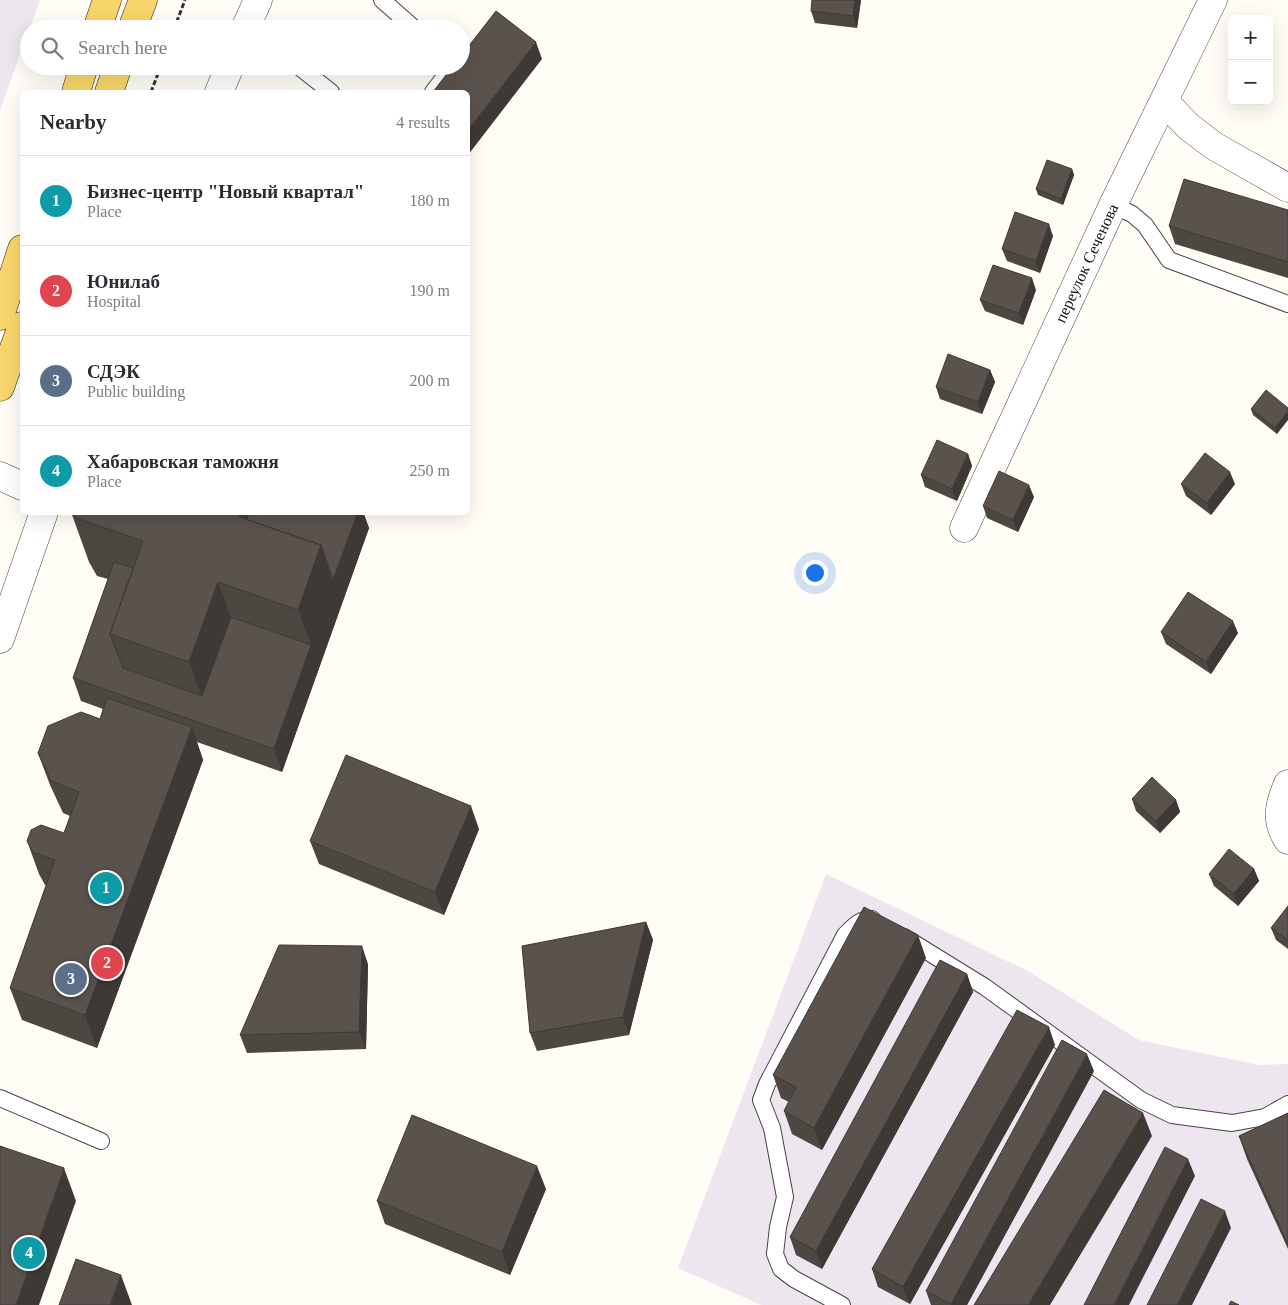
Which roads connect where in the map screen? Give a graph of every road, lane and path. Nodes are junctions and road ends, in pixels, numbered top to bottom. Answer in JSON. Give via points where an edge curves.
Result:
{"nodes":[{"id":1,"x":107,"y":0,"type":"edge"},
{"id":2,"x":143,"y":0,"type":"edge"},
{"id":3,"x":185,"y":0,"type":"edge"},
{"id":4,"x":258,"y":0,"type":"edge"},
{"id":5,"x":382,"y":0,"type":"edge"},
{"id":6,"x":1213,"y":0,"type":"edge"},
{"id":7,"x":100,"y":20,"type":"edge"},
{"id":8,"x":135,"y":20,"type":"edge"},
{"id":9,"x":177,"y":20,"type":"edge"},
{"id":10,"x":251,"y":20,"type":"edge"},
{"id":11,"x":405,"y":20,"type":"edge"},
{"id":12,"x":81,"y":75,"type":"edge"},
{"id":13,"x":115,"y":75,"type":"edge"},
{"id":14,"x":158,"y":75,"type":"edge"},
{"id":15,"x":226,"y":75,"type":"edge"},
{"id":16,"x":309,"y":75,"type":"edge"},
{"id":17,"x":446,"y":75,"type":"edge"},
{"id":18,"x":77,"y":90,"type":"edge"},
{"id":19,"x":110,"y":90,"type":"edge"},
{"id":20,"x":153,"y":90,"type":"edge"},
{"id":21,"x":220,"y":90,"type":"edge"},
{"id":22,"x":328,"y":90,"type":"edge"},
{"id":23,"x":435,"y":90,"type":"edge"},
{"id":24,"x":1164,"y":101,"type":"junction"},
{"id":25,"x":1288,"y":188,"type":"edge"},
{"id":26,"x":1113,"y":205,"type":"junction"},
{"id":27,"x":20,"y":255,"type":"edge"},
{"id":28,"x":1288,"y":304,"type":"edge"},
{"id":29,"x":0,"y":316,"type":"edge"},
{"id":30,"x":20,"y":332,"type":"edge"},
{"id":31,"x":0,"y":387,"type":"edge"},
{"id":32,"x":0,"y":476,"type":"edge"},
{"id":33,"x":20,"y":485,"type":"edge"},
{"id":34,"x":43,"y":515,"type":"edge"},
{"id":35,"x":964,"y":528,"type":"dead end"},
{"id":36,"x":0,"y":639,"type":"edge"},
{"id":37,"x":1288,"y":784,"type":"edge"},
{"id":38,"x":1288,"y":840,"type":"edge"},
{"id":39,"x":0,"y":1098,"type":"edge"},
{"id":40,"x":1288,"y":1104,"type":"edge"},
{"id":41,"x":101,"y":1141,"type":"dead end"},
{"id":42,"x":842,"y":1305,"type":"edge"}],
"edges":[{"from":1,"to":7,"type":"main road"},
{"from":2,"to":8,"type":"main road"},
{"from":3,"to":9,"type":"path"},
{"from":4,"to":10,"type":"street"},
{"from":5,"to":11,"type":"lane"},
{"from":6,"to":24,"type":"street","name":"переулок Сеченова"},
{"from":12,"to":18,"type":"main road"},
{"from":13,"to":19,"type":"main road"},
{"from":14,"to":20,"type":"path"},
{"from":15,"to":21,"type":"street"},
{"from":16,"to":22,"type":"lane"},
{"from":17,"to":23,"type":"lane"},
{"from":24,"to":25,"type":"street","via":[[1189,127],[1214,146]]},
{"from":24,"to":26,"type":"street","name":"переулок Сеченова"},
{"from":26,"to":28,"type":"lane","via":[[1145,225],[1169,260]]},
{"from":26,"to":35,"type":"street","name":"переулок Сеченова"},
{"from":27,"to":29,"type":"main road"},
{"from":30,"to":31,"type":"main road"},
{"from":32,"to":33,"type":"street"},
{"from":34,"to":36,"type":"street"},
{"from":37,"to":38,"type":"street","via":[[1278,819]]},
{"from":39,"to":41,"type":"lane"},
{"from":40,"to":42,"type":"lane","via":[[1265,1117],[1232,1123],[1172,1115],[1141,1100],[986,987],[887,927],[865,919],[845,935],[766,1084],[761,1100],[772,1128],[785,1197],[775,1254],[781,1269],[794,1279]]}]}
